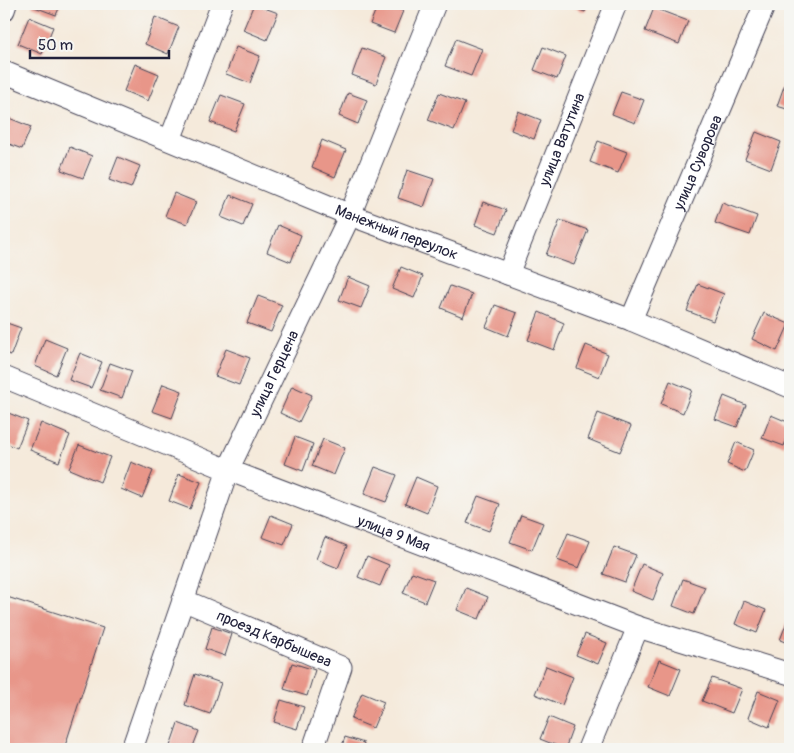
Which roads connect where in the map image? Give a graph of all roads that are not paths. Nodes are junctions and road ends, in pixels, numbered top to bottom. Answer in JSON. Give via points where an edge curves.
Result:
{"nodes":[{"id":1,"x":6,"y":4,"type":"edge"},
{"id":2,"x":222,"y":4,"type":"edge"},
{"id":3,"x":435,"y":4,"type":"edge"},
{"id":4,"x":616,"y":4,"type":"edge"},
{"id":5,"x":765,"y":4,"type":"edge"},
{"id":6,"x":4,"y":10,"type":"edge"},
{"id":7,"x":4,"y":72,"type":"edge"},
{"id":8,"x":170,"y":140,"type":"junction"},
{"id":9,"x":350,"y":215,"type":"junction"},
{"id":10,"x":508,"y":274,"type":"junction"},
{"id":11,"x":631,"y":320,"type":"junction"},
{"id":12,"x":4,"y":377,"type":"edge"},
{"id":13,"x":790,"y":388,"type":"edge"},
{"id":14,"x":228,"y":470,"type":"junction"},
{"id":15,"x":183,"y":600,"type":"junction"},
{"id":16,"x":638,"y":627,"type":"junction"},
{"id":17,"x":790,"y":674,"type":"edge"},
{"id":18,"x":132,"y":749,"type":"edge"},
{"id":19,"x":313,"y":749,"type":"edge"},
{"id":20,"x":588,"y":749,"type":"edge"}],
"edges":[{"from":1,"to":6,"type":"street"},
{"from":2,"to":8,"type":"street"},
{"from":3,"to":9,"type":"street","name":"улица Герцена"},
{"from":4,"to":10,"type":"street","name":"улица Ватутина"},
{"from":5,"to":11,"type":"street","name":"улица Суворова"},
{"from":7,"to":8,"type":"street","name":"Манежный переулок"},
{"from":8,"to":9,"type":"street","name":"Манежный переулок"},
{"from":9,"to":10,"type":"street","name":"Манежный переулок"},
{"from":9,"to":14,"type":"street","name":"улица Герцена"},
{"from":10,"to":11,"type":"street","name":"Манежный переулок"},
{"from":11,"to":13,"type":"street","name":"Манежный переулок"},
{"from":12,"to":14,"type":"street","name":"улица 9 Мая"},
{"from":14,"to":15,"type":"street","name":"улица Герцена"},
{"from":14,"to":16,"type":"street","name":"улица 9 Мая"},
{"from":15,"to":18,"type":"street","name":"улица Герцена"},
{"from":15,"to":19,"type":"street","name":"проезд Карбышева","via":[[341,667]]},
{"from":16,"to":17,"type":"street","name":"улица 9 Мая"},
{"from":16,"to":20,"type":"street"}]}
